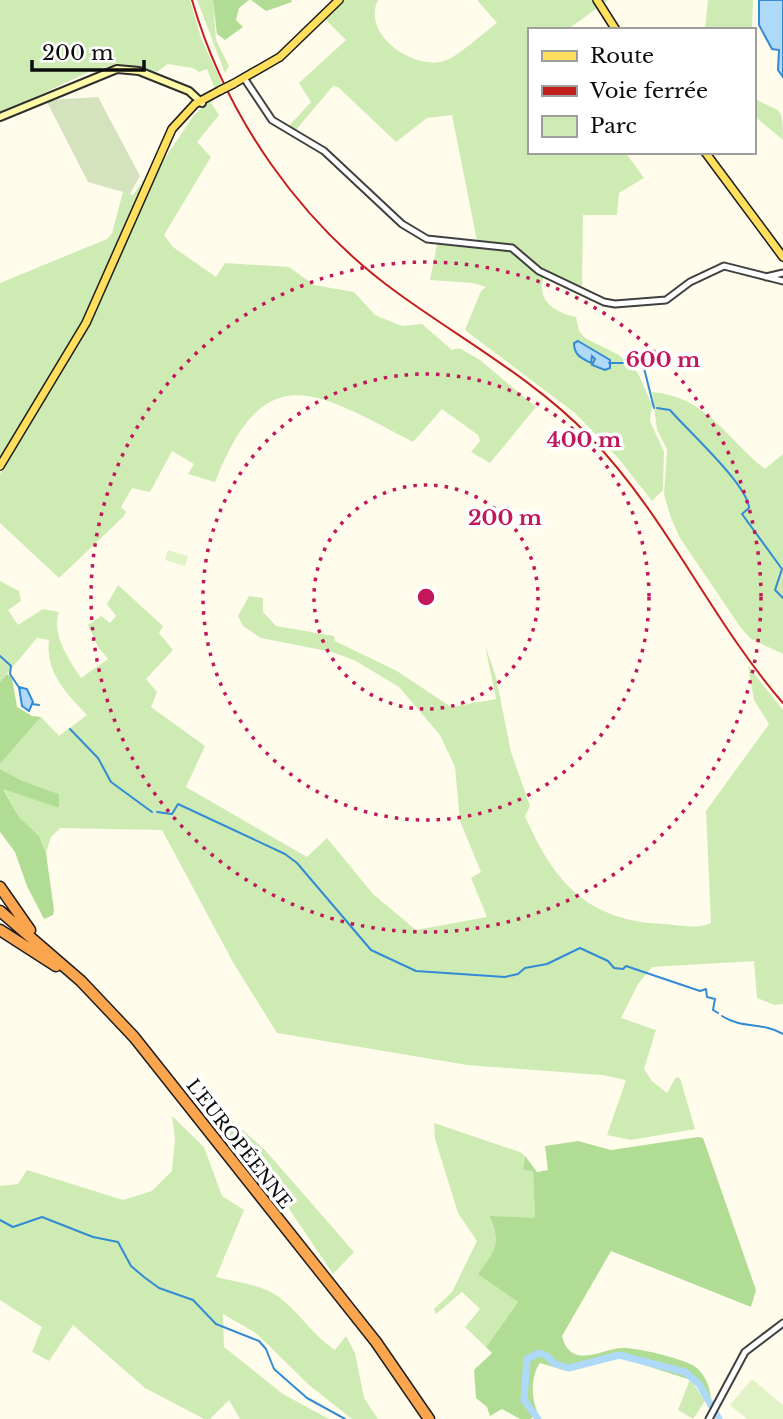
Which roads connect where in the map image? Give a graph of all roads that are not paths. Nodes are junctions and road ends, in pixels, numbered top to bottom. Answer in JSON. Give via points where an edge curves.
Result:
{"nodes":[{"id":1,"x":597,"y":0,"type":"edge"},
{"id":2,"x":336,"y":3,"type":"edge"},
{"id":3,"x":615,"y":28,"type":"edge"},
{"id":4,"x":244,"y":78,"type":"junction"},
{"id":5,"x":184,"y":90,"type":"junction"},
{"id":6,"x":201,"y":102,"type":"junction"},
{"id":7,"x":194,"y":108,"type":"junction"},
{"id":8,"x":0,"y":117,"type":"edge"},
{"id":9,"x":706,"y":154,"type":"edge"},
{"id":10,"x":758,"y":226,"type":"junction"},
{"id":11,"x":783,"y":257,"type":"edge"},
{"id":12,"x":783,"y":264,"type":"edge"},
{"id":13,"x":783,"y":273,"type":"edge"},
{"id":14,"x":764,"y":278,"type":"junction"},
{"id":15,"x":783,"y":281,"type":"edge"},
{"id":16,"x":0,"y":466,"type":"edge"},
{"id":17,"x":0,"y":887,"type":"edge"},
{"id":18,"x":0,"y":911,"type":"edge"},
{"id":19,"x":0,"y":918,"type":"edge"},
{"id":20,"x":0,"y":930,"type":"edge"},
{"id":21,"x":56,"y":966,"type":"junction"},
{"id":22,"x":89,"y":988,"type":"junction"},
{"id":23,"x":783,"y":1323,"type":"edge"},
{"id":24,"x":710,"y":1418,"type":"edge"},
{"id":25,"x":423,"y":1419,"type":"edge"},
{"id":26,"x":429,"y":1419,"type":"edge"}],
"edges":[{"from":1,"to":3,"type":"main road"},
{"from":2,"to":4,"type":"main road","via":[[280,57]]},
{"from":4,"to":6,"type":"main road","bridge":true},
{"from":4,"to":14,"type":"street","via":[[272,120],[317,146],[402,224],[426,239],[512,248],[542,272],[615,304],[666,300],[724,266]]},
{"from":5,"to":6,"type":"main road"},
{"from":5,"to":7,"type":"main road"},
{"from":5,"to":8,"type":"main road","via":[[132,69],[109,71]]},
{"from":6,"to":7,"type":"main road"},
{"from":7,"to":16,"type":"main road","via":[[160,153],[83,330]]},
{"from":9,"to":10,"type":"main road"},
{"from":10,"to":11,"type":"main road"},
{"from":10,"to":12,"type":"main road"},
{"from":13,"to":14,"type":"street"},
{"from":14,"to":15,"type":"street"},
{"from":17,"to":22,"type":"highway","via":[[28,927]]},
{"from":18,"to":22,"type":"highway","name":"L'EUROPÉENNE"},
{"from":19,"to":21,"type":"highway","name":"L'EUROPÉENNE"},
{"from":20,"to":21,"type":"highway"},
{"from":21,"to":25,"type":"highway","name":"L'EUROPÉENNE","via":[[133,1045],[373,1347]]},
{"from":22,"to":26,"type":"highway","name":"L'EUROPÉENNE","via":[[134,1037],[358,1319]]},
{"from":23,"to":24,"type":"street","via":[[747,1349]]}]}
